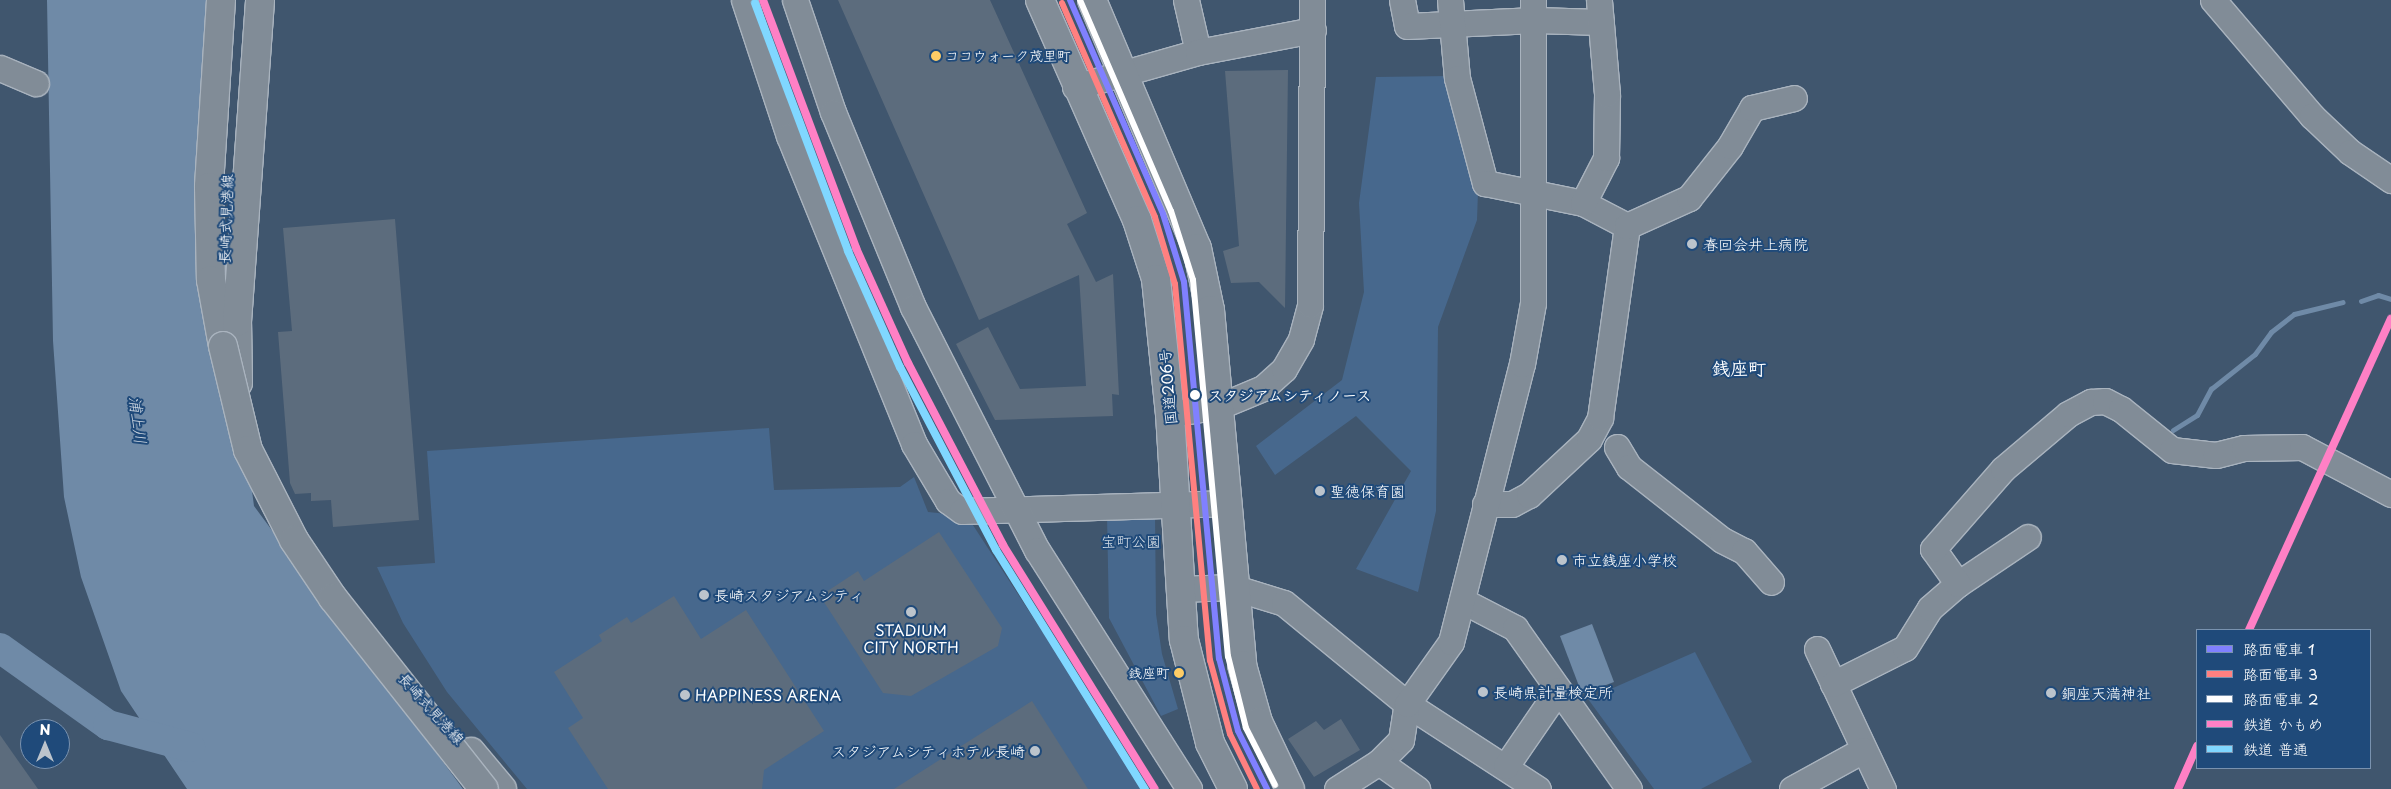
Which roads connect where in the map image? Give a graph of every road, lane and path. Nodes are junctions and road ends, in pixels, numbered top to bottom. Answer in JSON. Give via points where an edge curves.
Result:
{"nodes":[{"id":1,"x":221,"y":0,"type":"edge"},
{"id":2,"x":240,"y":0,"type":"edge"},
{"id":3,"x":260,"y":0,"type":"edge"},
{"id":4,"x":277,"y":0,"type":"edge"},
{"id":5,"x":744,"y":0,"type":"edge"},
{"id":6,"x":795,"y":0,"type":"edge"},
{"id":7,"x":1040,"y":0,"type":"edge"},
{"id":8,"x":1092,"y":0,"type":"edge"},
{"id":9,"x":1186,"y":0,"type":"edge"},
{"id":10,"x":1312,"y":0,"type":"edge"},
{"id":11,"x":1402,"y":0,"type":"edge"},
{"id":12,"x":2212,"y":0,"type":"edge"},
{"id":13,"x":1534,"y":10,"type":"edge"},
{"id":14,"x":1452,"y":11,"type":"edge"},
{"id":15,"x":1600,"y":11,"type":"edge"},
{"id":16,"x":1313,"y":30,"type":"junction"},
{"id":17,"x":1198,"y":52,"type":"junction"},
{"id":18,"x":0,"y":68,"type":"edge"},
{"id":19,"x":1125,"y":74,"type":"junction"},
{"id":20,"x":36,"y":84,"type":"dead end"},
{"id":21,"x":1075,"y":87,"type":"junction"},
{"id":22,"x":1794,"y":98,"type":"dead end"},
{"id":23,"x":250,"y":169,"type":"junction"},
{"id":24,"x":2391,"y":180,"type":"edge"},
{"id":25,"x":1535,"y":191,"type":"junction"},
{"id":26,"x":1583,"y":202,"type":"junction"},
{"id":27,"x":1627,"y":226,"type":"junction"},
{"id":28,"x":223,"y":346,"type":"junction"},
{"id":29,"x":1220,"y":406,"type":"junction"},
{"id":30,"x":1170,"y":414,"type":"junction"},
{"id":31,"x":1617,"y":447,"type":"dead end"},
{"id":32,"x":2391,"y":494,"type":"edge"},
{"id":33,"x":1176,"y":503,"type":"junction"},
{"id":34,"x":1224,"y":503,"type":"junction"},
{"id":35,"x":1485,"y":504,"type":"junction"},
{"id":36,"x":1015,"y":509,"type":"junction"},
{"id":37,"x":2028,"y":537,"type":"dead end"},
{"id":38,"x":1771,"y":582,"type":"dead end"},
{"id":39,"x":1958,"y":584,"type":"junction"},
{"id":40,"x":1232,"y":587,"type":"junction"},
{"id":41,"x":1180,"y":589,"type":"junction"},
{"id":42,"x":1464,"y":601,"type":"junction"},
{"id":43,"x":1817,"y":649,"type":"dead end"},
{"id":44,"x":1833,"y":684,"type":"junction"},
{"id":45,"x":1558,"y":690,"type":"junction"},
{"id":46,"x":1407,"y":704,"type":"junction"},
{"id":47,"x":1863,"y":750,"type":"junction"},
{"id":48,"x":1379,"y":762,"type":"junction"},
{"id":49,"x":1506,"y":766,"type":"junction"},
{"id":50,"x":484,"y":789,"type":"edge"},
{"id":51,"x":502,"y":789,"type":"edge"},
{"id":52,"x":1189,"y":789,"type":"edge"},
{"id":53,"x":1233,"y":789,"type":"edge"},
{"id":54,"x":1290,"y":789,"type":"edge"},
{"id":55,"x":1337,"y":789,"type":"edge"},
{"id":56,"x":1417,"y":789,"type":"edge"},
{"id":57,"x":1538,"y":789,"type":"edge"},
{"id":58,"x":1630,"y":789,"type":"edge"},
{"id":59,"x":1792,"y":789,"type":"edge"},
{"id":60,"x":1883,"y":789,"type":"edge"}],
"edges":[{"from":1,"to":28,"type":"main road","via":[[210,187],[211,280]]},
{"from":2,"to":28,"type":"main road","name":"長崎式見港線","via":[[227,152]]},
{"from":3,"to":23,"type":"main road","name":"長崎式見港線"},
{"from":4,"to":23,"type":"main road"},
{"from":5,"to":36,"type":"street","via":[[788,136],[914,444],[948,500],[962,511]]},
{"from":6,"to":36,"type":"street","via":[[833,112],[913,307]]},
{"from":7,"to":21,"type":"main road","name":"国道206号"},
{"from":8,"to":19,"type":"main road"},
{"from":9,"to":17,"type":"street"},
{"from":10,"to":16,"type":"street"},
{"from":11,"to":14,"type":"street","via":[[1407,26]]},
{"from":12,"to":24,"type":"street","via":[[2312,116],[2350,152]]},
{"from":13,"to":14,"type":"street"},
{"from":13,"to":15,"type":"street"},
{"from":13,"to":25,"type":"street"},
{"from":14,"to":25,"type":"street","via":[[1457,78],[1485,183]]},
{"from":15,"to":26,"type":"street","via":[[1607,94],[1606,158]]},
{"from":16,"to":17,"type":"street"},
{"from":16,"to":29,"type":"street","via":[[1306,320],[1284,370],[1263,388]]},
{"from":17,"to":19,"type":"street"},
{"from":18,"to":20,"type":"street"},
{"from":19,"to":21,"type":"street"},
{"from":19,"to":29,"type":"main road","via":[[1197,248],[1210,310]]},
{"from":21,"to":30,"type":"main road","name":"国道206号","via":[[1148,249],[1162,323]]},
{"from":22,"to":27,"type":"street","via":[[1752,108],[1730,146],[1689,198]]},
{"from":23,"to":51,"type":"main road","name":"長崎式見港線","bridge":true,"via":[[237,365],[246,446],[258,484],[274,520],[315,582]]},
{"from":25,"to":26,"type":"street"},
{"from":25,"to":35,"type":"street","via":[[1533,303],[1522,364]]},
{"from":26,"to":27,"type":"street"},
{"from":27,"to":35,"type":"street","via":[[1600,418],[1589,439],[1529,495],[1512,504]]},
{"from":28,"to":50,"type":"main road","name":"長崎式見港線","bridge":true,"via":[[248,450],[294,540],[333,598]]},
{"from":29,"to":30,"type":"street"},
{"from":29,"to":34,"type":"main road"},
{"from":30,"to":33,"type":"main road","name":"国道206号"},
{"from":31,"to":38,"type":"street","via":[[1629,467],[1722,540],[1744,551]]},
{"from":32,"to":39,"type":"street","via":[[2302,447],[2244,448],[2216,455],[2172,450],[2120,409],[2105,401],[2091,402],[2068,414],[2003,468],[1933,549]]},
{"from":33,"to":34,"type":"street"},
{"from":33,"to":36,"type":"street"},
{"from":33,"to":41,"type":"main road","name":"国道206号"},
{"from":34,"to":40,"type":"main road"},
{"from":35,"to":42,"type":"street"},
{"from":36,"to":52,"type":"street","via":[[1083,626]]},
{"from":37,"to":39,"type":"street"},
{"from":39,"to":44,"type":"street","via":[[1930,608],[1905,648]]},
{"from":40,"to":41,"type":"street"},
{"from":40,"to":46,"type":"street","via":[[1284,603]]},
{"from":40,"to":54,"type":"main road","via":[[1242,665],[1258,722]]},
{"from":41,"to":53,"type":"main road","name":"国道206号","via":[[1190,674],[1210,743]]},
{"from":42,"to":45,"type":"street","via":[[1515,628]]},
{"from":42,"to":46,"type":"street","via":[[1450,642]]},
{"from":43,"to":44,"type":"street"},
{"from":44,"to":47,"type":"street"},
{"from":45,"to":49,"type":"street"},
{"from":45,"to":58,"type":"street"},
{"from":46,"to":48,"type":"street","via":[[1401,740]]},
{"from":46,"to":49,"type":"street"},
{"from":47,"to":59,"type":"street"},
{"from":47,"to":60,"type":"street"},
{"from":48,"to":55,"type":"street"},
{"from":48,"to":56,"type":"street"},
{"from":49,"to":57,"type":"street"}]}
